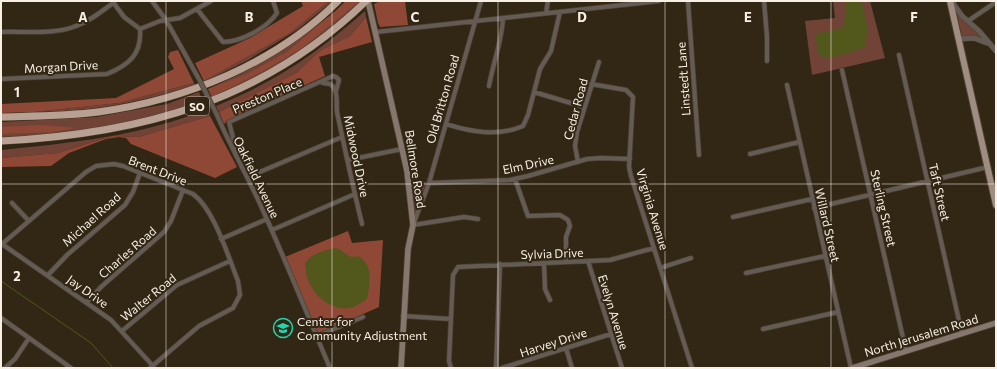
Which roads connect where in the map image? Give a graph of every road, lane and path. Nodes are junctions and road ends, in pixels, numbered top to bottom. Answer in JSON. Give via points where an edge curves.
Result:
{"nodes":[{"id":1,"x":152,"y":1,"type":"edge"},
{"id":2,"x":211,"y":1,"type":"edge"},
{"id":3,"x":273,"y":1,"type":"edge"},
{"id":4,"x":338,"y":1,"type":"edge"},
{"id":5,"x":367,"y":1,"type":"edge"},
{"id":6,"x":481,"y":1,"type":"edge"},
{"id":7,"x":548,"y":1,"type":"edge"},
{"id":8,"x":660,"y":1,"type":"edge"},
{"id":9,"x":688,"y":1,"type":"edge"},
{"id":10,"x":764,"y":1,"type":"edge"},
{"id":11,"x":950,"y":1,"type":"edge"},
{"id":12,"x":113,"y":2,"type":"edge"},
{"id":13,"x":996,"y":2,"type":"edge"},
{"id":14,"x":631,"y":3,"type":"edge"},
{"id":15,"x":198,"y":9,"type":"junction"},
{"id":16,"x":560,"y":12,"type":"junction"},
{"id":17,"x":546,"y":13,"type":"junction"},
{"id":18,"x":503,"y":18,"type":"junction"},
{"id":19,"x":166,"y":20,"type":"junction"},
{"id":20,"x":475,"y":21,"type":"junction"},
{"id":21,"x":968,"y":21,"type":"junction"},
{"id":22,"x":140,"y":28,"type":"junction"},
{"id":23,"x":1,"y":32,"type":"edge"},
{"id":24,"x":376,"y":32,"type":"junction"},
{"id":25,"x":959,"y":39,"type":"junction"},
{"id":26,"x":990,"y":44,"type":"junction"},
{"id":27,"x":996,"y":51,"type":"edge"},
{"id":28,"x":899,"y":55,"type":"dead end"},
{"id":29,"x":767,"y":61,"type":"dead end"},
{"id":30,"x":599,"y":62,"type":"dead end"},
{"id":31,"x":842,"y":70,"type":"dead end"},
{"id":32,"x":1,"y":79,"type":"edge"},
{"id":33,"x":322,"y":83,"type":"junction"},
{"id":34,"x":591,"y":84,"type":"junction"},
{"id":35,"x":787,"y":85,"type":"dead end"},
{"id":36,"x":489,"y":86,"type":"dead end"},
{"id":37,"x":336,"y":91,"type":"junction"},
{"id":38,"x":534,"y":92,"type":"junction"},
{"id":39,"x":584,"y":107,"type":"junction"},
{"id":40,"x":1,"y":117,"type":"edge"},
{"id":41,"x":446,"y":124,"type":"junction"},
{"id":42,"x":342,"y":137,"type":"junction"},
{"id":43,"x":1,"y":141,"type":"edge"},
{"id":44,"x":799,"y":142,"type":"junction"},
{"id":45,"x":402,"y":148,"type":"junction"},
{"id":46,"x":750,"y":154,"type":"dead end"},
{"id":47,"x":238,"y":155,"type":"junction"},
{"id":48,"x":699,"y":155,"type":"dead end"},
{"id":49,"x":630,"y":159,"type":"junction"},
{"id":50,"x":348,"y":160,"type":"junction"},
{"id":51,"x":578,"y":162,"type":"junction"},
{"id":52,"x":988,"y":167,"type":"junction"},
{"id":53,"x":140,"y":173,"type":"junction"},
{"id":54,"x":248,"y":177,"type":"junction"},
{"id":55,"x":516,"y":179,"type":"junction"},
{"id":56,"x":927,"y":182,"type":"junction"},
{"id":57,"x":429,"y":183,"type":"junction"},
{"id":58,"x":183,"y":190,"type":"junction"},
{"id":59,"x":355,"y":194,"type":"junction"},
{"id":60,"x":871,"y":195,"type":"junction"},
{"id":61,"x":812,"y":199,"type":"junction"},
{"id":62,"x":12,"y":203,"type":"dead end"},
{"id":63,"x":996,"y":205,"type":"edge"},
{"id":64,"x":814,"y":208,"type":"junction"},
{"id":65,"x":733,"y":217,"type":"dead end"},
{"id":66,"x":267,"y":219,"type":"junction"},
{"id":67,"x":478,"y":219,"type":"dead end"},
{"id":68,"x":28,"y":220,"type":"junction"},
{"id":69,"x":362,"y":224,"type":"dead end"},
{"id":70,"x":413,"y":225,"type":"junction"},
{"id":71,"x":272,"y":230,"type":"junction"},
{"id":72,"x":221,"y":239,"type":"junction"},
{"id":73,"x":2,"y":244,"type":"edge"},
{"id":74,"x":654,"y":248,"type":"junction"},
{"id":75,"x":825,"y":256,"type":"junction"},
{"id":76,"x":691,"y":258,"type":"dead end"},
{"id":77,"x":230,"y":261,"type":"junction"},
{"id":78,"x":588,"y":261,"type":"junction"},
{"id":79,"x":566,"y":262,"type":"junction"},
{"id":80,"x":544,"y":263,"type":"junction"},
{"id":81,"x":500,"y":264,"type":"junction"},
{"id":82,"x":660,"y":268,"type":"junction"},
{"id":83,"x":746,"y":273,"type":"dead end"},
{"id":84,"x":48,"y":275,"type":"junction"},
{"id":85,"x":550,"y":300,"type":"dead end"},
{"id":86,"x":87,"y":302,"type":"junction"},
{"id":87,"x":838,"y":312,"type":"junction"},
{"id":88,"x":403,"y":316,"type":"junction"},
{"id":89,"x":363,"y":317,"type":"dead end"},
{"id":90,"x":1,"y":318,"type":"edge"},
{"id":91,"x":451,"y":318,"type":"junction"},
{"id":92,"x":996,"y":323,"type":"edge"},
{"id":93,"x":763,"y":329,"type":"dead end"},
{"id":94,"x":122,"y":331,"type":"junction"},
{"id":95,"x":611,"y":334,"type":"junction"},
{"id":96,"x":962,"y":334,"type":"junction"},
{"id":97,"x":317,"y":336,"type":"junction"},
{"id":98,"x":29,"y":338,"type":"junction"},
{"id":99,"x":566,"y":348,"type":"junction"},
{"id":100,"x":906,"y":351,"type":"junction"},
{"id":101,"x":522,"y":362,"type":"junction"},
{"id":102,"x":451,"y":366,"type":"edge"},
{"id":103,"x":151,"y":367,"type":"edge"},
{"id":104,"x":5,"y":368,"type":"edge"},
{"id":105,"x":70,"y":368,"type":"edge"},
{"id":106,"x":330,"y":368,"type":"edge"},
{"id":107,"x":400,"y":368,"type":"edge"},
{"id":108,"x":496,"y":368,"type":"edge"},
{"id":109,"x":502,"y":368,"type":"edge"},
{"id":110,"x":524,"y":368,"type":"edge"},
{"id":111,"x":572,"y":368,"type":"edge"},
{"id":112,"x":622,"y":368,"type":"edge"},
{"id":113,"x":692,"y":368,"type":"edge"},
{"id":114,"x":851,"y":368,"type":"edge"}],
"edges":[{"from":1,"to":19,"type":"street","name":"Oakfield Avenue"},
{"from":2,"to":15,"type":"street"},
{"from":3,"to":15,"type":"street","via":[[277,12],[273,19],[231,42],[223,42]]},
{"from":4,"to":40,"type":"highway","number":"SO","via":[[307,28],[267,55],[185,92],[97,112]]},
{"from":5,"to":24,"type":"main road","name":"Bellmore Road"},
{"from":5,"to":43,"type":"highway","number":"SO","via":[[331,33],[295,59],[254,82],[206,103],[170,115],[112,128],[59,137]]},
{"from":6,"to":20,"type":"street","name":"Old Britton Road"},
{"from":7,"to":17,"type":"street"},
{"from":8,"to":14,"type":"street"},
{"from":9,"to":48,"type":"street","name":"Linstedt Lane"},
{"from":10,"to":29,"type":"street"},
{"from":11,"to":21,"type":"street"},
{"from":11,"to":25,"type":"main road"},
{"from":12,"to":22,"type":"street","via":[[127,19]]},
{"from":12,"to":23,"type":"street","via":[[75,27]]},
{"from":13,"to":21,"type":"street"},
{"from":14,"to":16,"type":"street"},
{"from":15,"to":19,"type":"street","via":[[180,18]]},
{"from":16,"to":17,"type":"street"},
{"from":16,"to":38,"type":"street","via":[[551,50],[540,69]]},
{"from":17,"to":18,"type":"street"},
{"from":18,"to":20,"type":"street"},
{"from":18,"to":36,"type":"street"},
{"from":19,"to":22,"type":"street"},
{"from":19,"to":47,"type":"street","name":"Oakfield Avenue","bridge":true,"via":[[200,81],[228,142]]},
{"from":20,"to":24,"type":"street"},
{"from":20,"to":41,"type":"street","name":"Old Britton Road"},
{"from":21,"to":26,"type":"street"},
{"from":22,"to":32,"type":"street","name":"Morgan Drive","via":[[141,38],[135,55],[123,68],[107,74]]},
{"from":24,"to":45,"type":"main road","name":"Bellmore Road"},
{"from":25,"to":26,"type":"street","via":[[974,38]]},
{"from":25,"to":52,"type":"main road"},
{"from":26,"to":27,"type":"street"},
{"from":28,"to":56,"type":"street","name":"Taft Street"},
{"from":30,"to":34,"type":"street","name":"Cedar Road"},
{"from":31,"to":60,"type":"street","name":"Sterling Street"},
{"from":33,"to":37,"type":"street","via":[[330,84]]},
{"from":33,"to":37,"type":"street","name":"Midwood Drive","via":[[336,77],[339,82]]},
{"from":33,"to":47,"type":"street","name":"Preston Place","via":[[229,122]]},
{"from":34,"to":39,"type":"street","name":"Cedar Road"},
{"from":34,"to":49,"type":"street","name":"Virginia Avenue","via":[[626,90],[633,97]]},
{"from":35,"to":44,"type":"street","name":"Willard Street"},
{"from":37,"to":42,"type":"street","name":"Midwood Drive","via":[[336,107]]},
{"from":38,"to":39,"type":"street"},
{"from":38,"to":41,"type":"street","via":[[526,121],[518,128],[478,133]]},
{"from":39,"to":51,"type":"street","name":"Cedar Road","via":[[575,141]]},
{"from":41,"to":57,"type":"street","name":"Old Britton Road"},
{"from":42,"to":50,"type":"street","name":"Midwood Drive"},
{"from":42,"to":54,"type":"street"},
{"from":44,"to":46,"type":"street"},
{"from":44,"to":61,"type":"street","name":"Willard Street"},
{"from":45,"to":50,"type":"street"},
{"from":45,"to":70,"type":"main road","name":"Bellmore Road","via":[[409,181]]},
{"from":47,"to":54,"type":"street","name":"Oakfield Avenue"},
{"from":49,"to":51,"type":"street","name":"Elm Drive","via":[[601,158]]},
{"from":49,"to":74,"type":"street","name":"Virginia Avenue","via":[[631,176]]},
{"from":50,"to":59,"type":"street","name":"Midwood Drive"},
{"from":51,"to":55,"type":"street","name":"Elm Drive"},
{"from":52,"to":56,"type":"street"},
{"from":52,"to":63,"type":"main road"},
{"from":53,"to":58,"type":"street","name":"Brent Drive"},
{"from":53,"to":68,"type":"street","name":"Brent Drive","via":[[114,164],[96,166]]},
{"from":53,"to":84,"type":"street","name":"Michael Road","via":[[125,205],[67,255]]},
{"from":54,"to":66,"type":"street","name":"Oakfield Avenue"},
{"from":55,"to":57,"type":"street","name":"Elm Drive"},
{"from":55,"to":79,"type":"street","via":[[528,216],[560,214],[568,220],[570,226],[566,238]]},
{"from":56,"to":60,"type":"street"},
{"from":56,"to":96,"type":"street","name":"Taft Street"},
{"from":57,"to":70,"type":"street","name":"Old Britton Road"},
{"from":58,"to":72,"type":"street","name":"Brent Drive","via":[[204,203]]},
{"from":58,"to":86,"type":"street","name":"Charles Road","via":[[164,232]]},
{"from":59,"to":69,"type":"street","name":"Midwood Drive"},
{"from":59,"to":71,"type":"street"},
{"from":60,"to":64,"type":"street"},
{"from":60,"to":100,"type":"street","name":"Sterling Street"},
{"from":61,"to":64,"type":"street","name":"Willard Street"},
{"from":61,"to":65,"type":"street"},
{"from":62,"to":68,"type":"street"},
{"from":64,"to":75,"type":"street","name":"Willard Street"},
{"from":66,"to":71,"type":"street","name":"Oakfield Avenue"},
{"from":66,"to":72,"type":"street"},
{"from":67,"to":70,"type":"street","via":[[464,217]]},
{"from":68,"to":73,"type":"street","name":"Brent Drive"},
{"from":70,"to":88,"type":"main road","name":"Bellmore Road","via":[[408,249]]},
{"from":71,"to":97,"type":"street","name":"Oakfield Avenue"},
{"from":72,"to":77,"type":"street","name":"Brent Drive"},
{"from":73,"to":84,"type":"street","name":"Jay Drive"},
{"from":74,"to":78,"type":"street","name":"Sylvia Drive","via":[[617,259]]},
{"from":74,"to":82,"type":"street","name":"Virginia Avenue"},
{"from":75,"to":83,"type":"street"},
{"from":75,"to":87,"type":"street","name":"Willard Street"},
{"from":76,"to":82,"type":"street"},
{"from":77,"to":94,"type":"street","name":"Walter Road","via":[[177,285]]},
{"from":77,"to":103,"type":"street","name":"Brent Drive","via":[[238,281],[240,295],[233,308],[199,326]]},
{"from":78,"to":79,"type":"street","name":"Sylvia Drive"},
{"from":78,"to":95,"type":"street","name":"Evelyn Avenue"},
{"from":79,"to":80,"type":"street","name":"Sylvia Drive"},
{"from":80,"to":81,"type":"street","name":"Sylvia Drive"},
{"from":80,"to":85,"type":"street","via":[[545,289]]},
{"from":81,"to":91,"type":"street","name":"Sylvia Drive","via":[[456,268],[453,274]]},
{"from":81,"to":108,"type":"street"},
{"from":82,"to":113,"type":"street","name":"Virginia Avenue"},
{"from":84,"to":86,"type":"street","name":"Jay Drive"},
{"from":86,"to":94,"type":"street","name":"Jay Drive"},
{"from":87,"to":93,"type":"street"},
{"from":87,"to":114,"type":"street","name":"Willard Street"},
{"from":88,"to":91,"type":"street"},
{"from":88,"to":107,"type":"main road","name":"Bellmore Road"},
{"from":89,"to":97,"type":"street"},
{"from":90,"to":98,"type":"street"},
{"from":91,"to":102,"type":"street"},
{"from":92,"to":96,"type":"main road","name":"North Jerusalem Road"},
{"from":94,"to":103,"type":"street","name":"Jay Drive"},
{"from":95,"to":99,"type":"street","name":"Harvey Drive"},
{"from":95,"to":112,"type":"street","name":"Evelyn Avenue"},
{"from":96,"to":100,"type":"main road","name":"North Jerusalem Road"},
{"from":97,"to":106,"type":"street","name":"Oakfield Avenue"},
{"from":98,"to":104,"type":"street","via":[[15,359]]},
{"from":98,"to":105,"type":"street"},
{"from":99,"to":101,"type":"street","name":"Harvey Drive"},
{"from":99,"to":111,"type":"street"},
{"from":100,"to":114,"type":"main road","name":"North Jerusalem Road"},
{"from":101,"to":109,"type":"street","name":"Harvey Drive"},
{"from":101,"to":110,"type":"street"}]}
